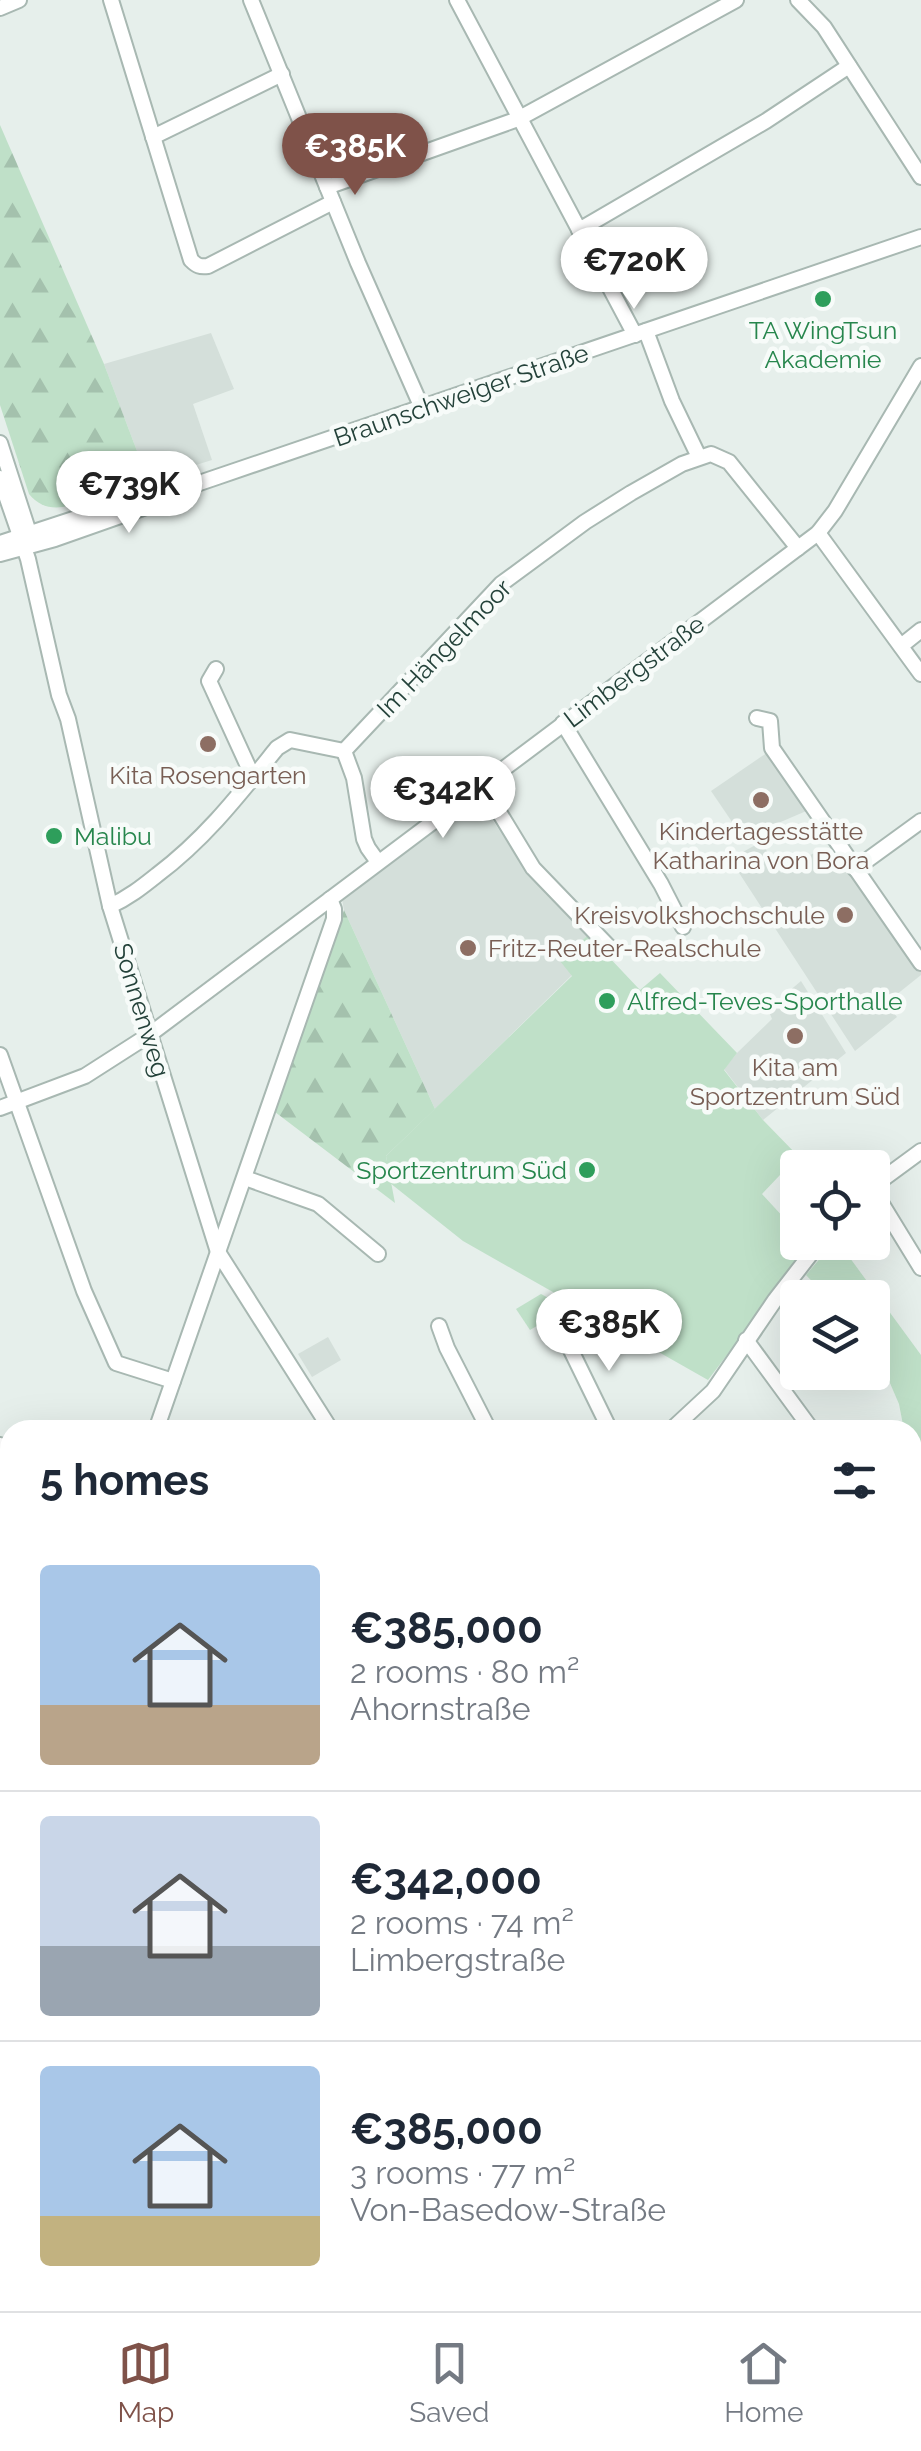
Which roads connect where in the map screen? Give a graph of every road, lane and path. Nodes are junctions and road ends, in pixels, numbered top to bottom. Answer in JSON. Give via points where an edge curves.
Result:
{"nodes":[{"id":1,"x":18,"y":0,"type":"edge"},
{"id":2,"x":111,"y":0,"type":"edge"},
{"id":3,"x":251,"y":0,"type":"edge"},
{"id":4,"x":457,"y":0,"type":"edge"},
{"id":5,"x":736,"y":0,"type":"edge"},
{"id":6,"x":798,"y":0,"type":"edge"},
{"id":7,"x":0,"y":8,"type":"edge"},
{"id":8,"x":850,"y":66,"type":"junction"},
{"id":9,"x":282,"y":74,"type":"junction"},
{"id":10,"x":518,"y":120,"type":"junction"},
{"id":11,"x":153,"y":137,"type":"junction"},
{"id":12,"x":921,"y":177,"type":"edge"},
{"id":13,"x":327,"y":187,"type":"junction"},
{"id":14,"x":333,"y":202,"type":"junction"},
{"id":15,"x":579,"y":230,"type":"junction"},
{"id":16,"x":921,"y":237,"type":"edge"},
{"id":17,"x":644,"y":336,"type":"junction"},
{"id":18,"x":921,"y":366,"type":"edge"},
{"id":19,"x":422,"y":408,"type":"junction"},
{"id":20,"x":0,"y":442,"type":"edge"},
{"id":21,"x":699,"y":457,"type":"junction"},
{"id":22,"x":0,"y":478,"type":"edge"},
{"id":23,"x":818,"y":533,"type":"junction"},
{"id":24,"x":0,"y":543,"type":"edge"},
{"id":25,"x":26,"y":544,"type":"junction"},
{"id":26,"x":798,"y":548,"type":"junction"},
{"id":27,"x":0,"y":554,"type":"edge"},
{"id":28,"x":921,"y":630,"type":"edge"},
{"id":29,"x":901,"y":646,"type":"junction"},
{"id":30,"x":216,"y":669,"type":"dead end"},
{"id":31,"x":921,"y":674,"type":"edge"},
{"id":32,"x":757,"y":718,"type":"dead end"},
{"id":33,"x":563,"y":723,"type":"junction"},
{"id":34,"x":344,"y":751,"type":"junction"},
{"id":35,"x":254,"y":778,"type":"junction"},
{"id":36,"x":482,"y":784,"type":"junction"},
{"id":37,"x":921,"y":822,"type":"edge"},
{"id":38,"x":378,"y":862,"type":"junction"},
{"id":39,"x":856,"y":869,"type":"junction"},
{"id":40,"x":330,"y":899,"type":"junction"},
{"id":41,"x":110,"y":906,"type":"junction"},
{"id":42,"x":683,"y":927,"type":"dead end"},
{"id":43,"x":610,"y":949,"type":"dead end"},
{"id":44,"x":921,"y":963,"type":"edge"},
{"id":45,"x":150,"y":1035,"type":"junction"},
{"id":46,"x":0,"y":1055,"type":"edge"},
{"id":47,"x":16,"y":1103,"type":"junction"},
{"id":48,"x":0,"y":1108,"type":"edge"},
{"id":49,"x":921,"y":1150,"type":"edge"},
{"id":50,"x":890,"y":1174,"type":"edge"},
{"id":51,"x":245,"y":1178,"type":"junction"},
{"id":52,"x":890,"y":1217,"type":"edge"},
{"id":53,"x":218,"y":1252,"type":"junction"},
{"id":54,"x":378,"y":1254,"type":"dead end"},
{"id":55,"x":806,"y":1260,"type":"edge"},
{"id":56,"x":921,"y":1268,"type":"edge"},
{"id":57,"x":439,"y":1326,"type":"dead end"},
{"id":58,"x":565,"y":1338,"type":"dead end"},
{"id":59,"x":746,"y":1340,"type":"junction"},
{"id":60,"x":173,"y":1381,"type":"junction"},
{"id":61,"x":159,"y":1420,"type":"edge"},
{"id":62,"x":325,"y":1420,"type":"edge"},
{"id":63,"x":484,"y":1420,"type":"edge"},
{"id":64,"x":605,"y":1420,"type":"edge"},
{"id":65,"x":683,"y":1420,"type":"edge"},
{"id":66,"x":805,"y":1420,"type":"edge"}],
"edges":[{"from":1,"to":7,"type":"street"},
{"from":2,"to":11,"type":"street"},
{"from":3,"to":9,"type":"street"},
{"from":4,"to":10,"type":"street"},
{"from":5,"to":10,"type":"street"},
{"from":6,"to":8,"type":"street"},
{"from":8,"to":12,"type":"street"},
{"from":8,"to":15,"type":"street"},
{"from":9,"to":11,"type":"street"},
{"from":9,"to":13,"type":"street"},
{"from":10,"to":13,"type":"street"},
{"from":10,"to":15,"type":"street"},
{"from":11,"to":14,"type":"street","via":[[191,260],[200,267]]},
{"from":13,"to":14,"type":"street"},
{"from":14,"to":19,"type":"street"},
{"from":15,"to":17,"type":"street"},
{"from":16,"to":17,"type":"street","name":"Braunschweiger Straße"},
{"from":17,"to":19,"type":"street","name":"Braunschweiger Straße"},
{"from":17,"to":21,"type":"street"},
{"from":18,"to":23,"type":"street","name":"Limbergstraße"},
{"from":19,"to":25,"type":"street","name":"Braunschweiger Straße","via":[[170,493],[159,491]]},
{"from":20,"to":25,"type":"street"},
{"from":21,"to":26,"type":"street","via":[[729,462]]},
{"from":21,"to":34,"type":"street","name":"Im Hängelmoor","via":[[585,522],[501,584]]},
{"from":22,"to":25,"type":"street"},
{"from":23,"to":26,"type":"street","name":"Limbergstraße"},
{"from":23,"to":29,"type":"street"},
{"from":24,"to":25,"type":"street","name":"Braunschweiger Straße"},
{"from":25,"to":27,"type":"street","name":"Braunschweiger Straße"},
{"from":25,"to":41,"type":"street","name":"Sonnenweg"},
{"from":26,"to":33,"type":"street","name":"Limbergstraße"},
{"from":28,"to":29,"type":"street"},
{"from":29,"to":31,"type":"street"},
{"from":30,"to":35,"type":"street","via":[[209,681]]},
{"from":32,"to":39,"type":"street","via":[[770,721],[772,748]]},
{"from":33,"to":36,"type":"street","name":"Limbergstraße"},
{"from":33,"to":42,"type":"street"},
{"from":34,"to":35,"type":"street","via":[[290,740]]},
{"from":34,"to":38,"type":"street","via":[[364,839]]},
{"from":35,"to":41,"type":"street","via":[[188,852]]},
{"from":36,"to":38,"type":"street","name":"Limbergstraße"},
{"from":36,"to":43,"type":"street","via":[[533,868]]},
{"from":37,"to":39,"type":"street"},
{"from":38,"to":40,"type":"street","name":"Limbergstraße"},
{"from":39,"to":44,"type":"street"},
{"from":40,"to":45,"type":"street","name":"Limbergstraße"},
{"from":40,"to":51,"type":"street","via":[[334,919]]},
{"from":41,"to":45,"type":"street","name":"Sonnenweg"},
{"from":45,"to":47,"type":"street","name":"Limbergstraße","via":[[85,1076]]},
{"from":45,"to":53,"type":"street","name":"Sonnenweg"},
{"from":46,"to":47,"type":"street"},
{"from":47,"to":48,"type":"street","name":"Limbergstraße"},
{"from":47,"to":60,"type":"street","via":[[116,1363]]},
{"from":49,"to":50,"type":"street"},
{"from":51,"to":53,"type":"street"},
{"from":51,"to":54,"type":"street","via":[[318,1204]]},
{"from":52,"to":56,"type":"street"},
{"from":53,"to":60,"type":"street"},
{"from":53,"to":62,"type":"street","name":"Sonnenweg"},
{"from":55,"to":59,"type":"street"},
{"from":57,"to":63,"type":"street"},
{"from":58,"to":64,"type":"street"},
{"from":59,"to":65,"type":"street","via":[[713,1391]]},
{"from":59,"to":66,"type":"street"},
{"from":60,"to":61,"type":"street"}]}
